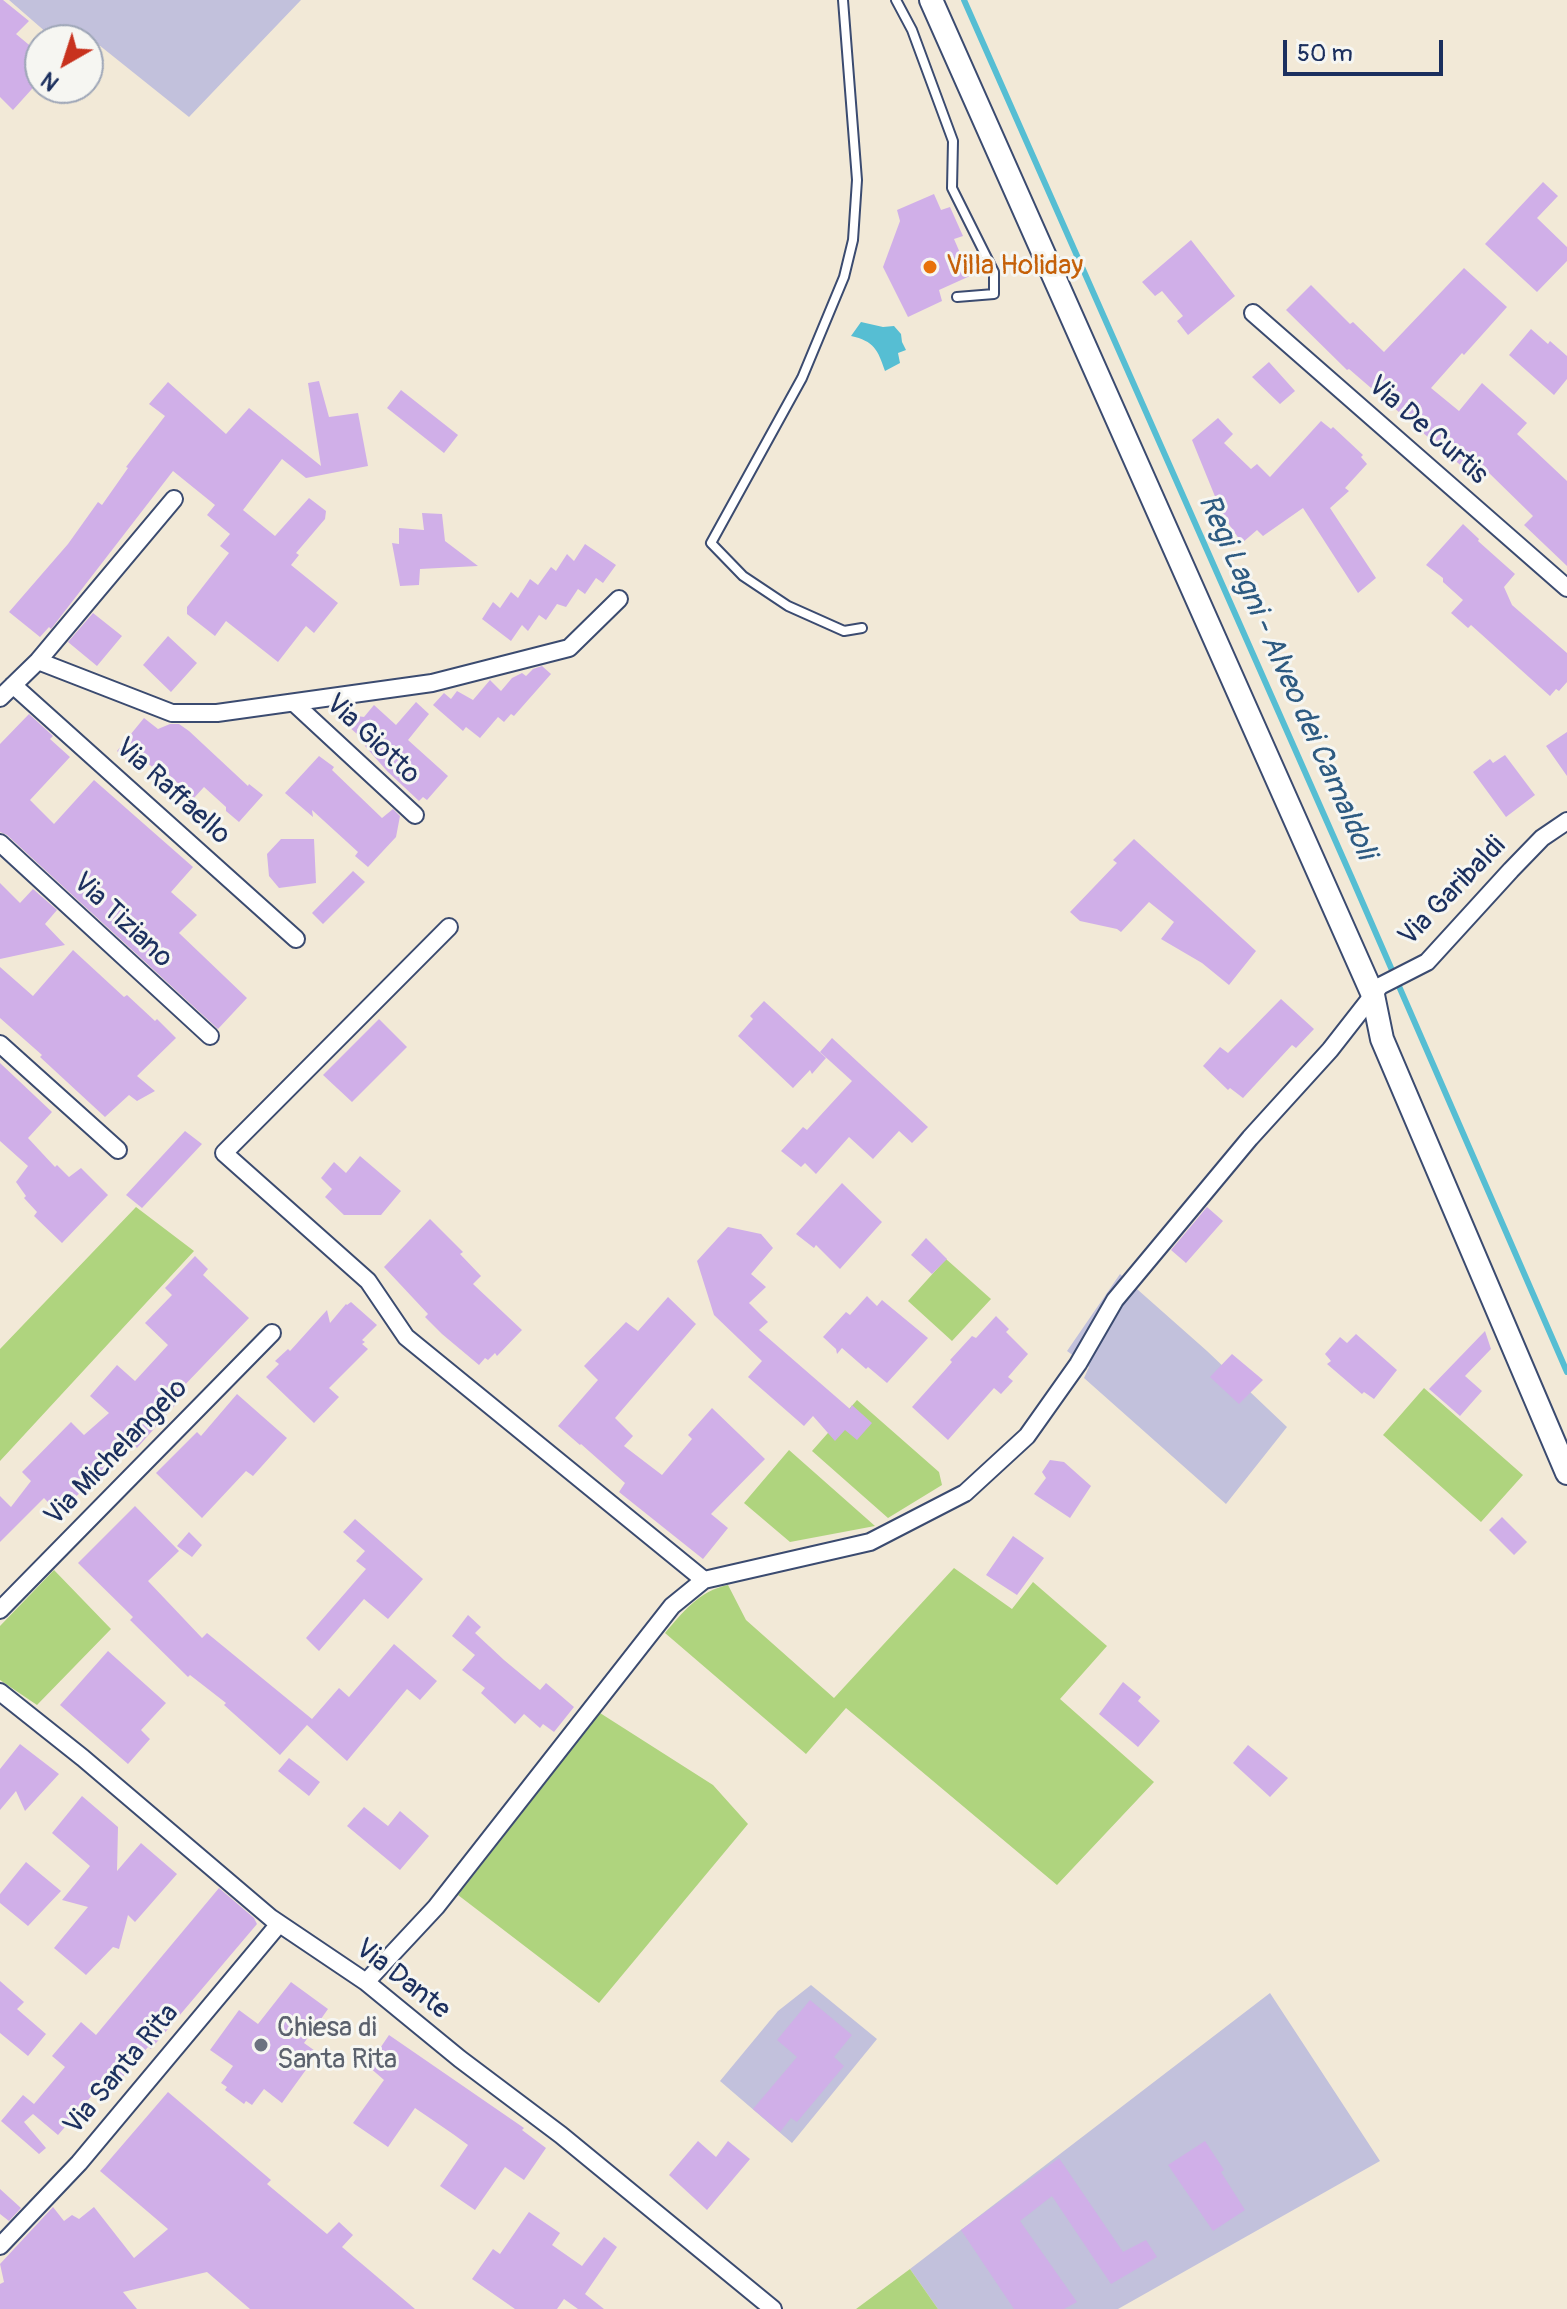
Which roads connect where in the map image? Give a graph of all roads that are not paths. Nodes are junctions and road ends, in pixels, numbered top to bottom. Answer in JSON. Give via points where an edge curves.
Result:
{"nodes":[{"id":1,"x":843,"y":0,"type":"edge"},
{"id":2,"x":896,"y":0,"type":"edge"},
{"id":3,"x":931,"y":0,"type":"edge"},
{"id":4,"x":957,"y":297,"type":"dead end"},
{"id":5,"x":1253,"y":313,"type":"dead end"},
{"id":6,"x":174,"y":499,"type":"dead end"},
{"id":7,"x":1567,"y":588,"type":"edge"},
{"id":8,"x":619,"y":599,"type":"dead end"},
{"id":9,"x":862,"y":628,"type":"dead end"},
{"id":10,"x":38,"y":661,"type":"junction"},
{"id":11,"x":13,"y":685,"type":"junction"},
{"id":12,"x":0,"y":698,"type":"edge"},
{"id":13,"x":294,"y":703,"type":"junction"},
{"id":14,"x":415,"y":815,"type":"dead end"},
{"id":15,"x":1567,"y":821,"type":"edge"},
{"id":16,"x":0,"y":843,"type":"edge"},
{"id":17,"x":449,"y":927,"type":"dead end"},
{"id":18,"x":296,"y":939,"type":"dead end"},
{"id":19,"x":1376,"y":991,"type":"junction"},
{"id":20,"x":210,"y":1036,"type":"dead end"},
{"id":21,"x":0,"y":1044,"type":"edge"},
{"id":22,"x":118,"y":1150,"type":"dead end"},
{"id":23,"x":272,"y":1333,"type":"dead end"},
{"id":24,"x":1567,"y":1473,"type":"edge"},
{"id":25,"x":704,"y":1580,"type":"junction"},
{"id":26,"x":0,"y":1610,"type":"edge"},
{"id":27,"x":0,"y":1692,"type":"edge"},
{"id":28,"x":279,"y":1924,"type":"junction"},
{"id":29,"x":366,"y":1982,"type":"junction"},
{"id":30,"x":0,"y":2246,"type":"edge"},
{"id":31,"x":773,"y":2309,"type":"edge"}],
"edges":[{"from":1,"to":9,"type":"lane","via":[[857,180],[853,240],[844,277],[802,378],[711,543],[743,576],[788,606],[844,631]]},
{"from":2,"to":4,"type":"lane","via":[[953,141],[952,188],[994,272],[994,294]]},
{"from":3,"to":19,"type":"street"},
{"from":5,"to":7,"type":"street","name":"Via De Curtis"},
{"from":6,"to":10,"type":"street"},
{"from":8,"to":13,"type":"street","via":[[569,648],[432,683]]},
{"from":10,"to":11,"type":"street"},
{"from":10,"to":13,"type":"street","via":[[172,713]]},
{"from":11,"to":12,"type":"street"},
{"from":11,"to":18,"type":"street","name":"Via Raffaello"},
{"from":13,"to":14,"type":"street","name":"Via Giotto"},
{"from":15,"to":19,"type":"street","name":"Via Garibaldi","via":[[1542,838],[1427,962]]},
{"from":16,"to":20,"type":"street","name":"Via Tiziano"},
{"from":17,"to":25,"type":"street","via":[[224,1153],[368,1281],[406,1337]]},
{"from":19,"to":24,"type":"street","via":[[1382,1039]]},
{"from":19,"to":25,"type":"street","via":[[1115,1300],[1027,1436],[965,1493],[870,1542]]},
{"from":21,"to":22,"type":"street"},
{"from":23,"to":26,"type":"street","name":"Via Michelangelo"},
{"from":25,"to":29,"type":"street","via":[[672,1606],[436,1907]]},
{"from":27,"to":28,"type":"street","name":"Via Dante"},
{"from":28,"to":29,"type":"street","name":"Via Dante"},
{"from":28,"to":30,"type":"street","name":"Via Santa Rita","via":[[79,2163]]},
{"from":29,"to":31,"type":"street","name":"Via Dante"}]}
